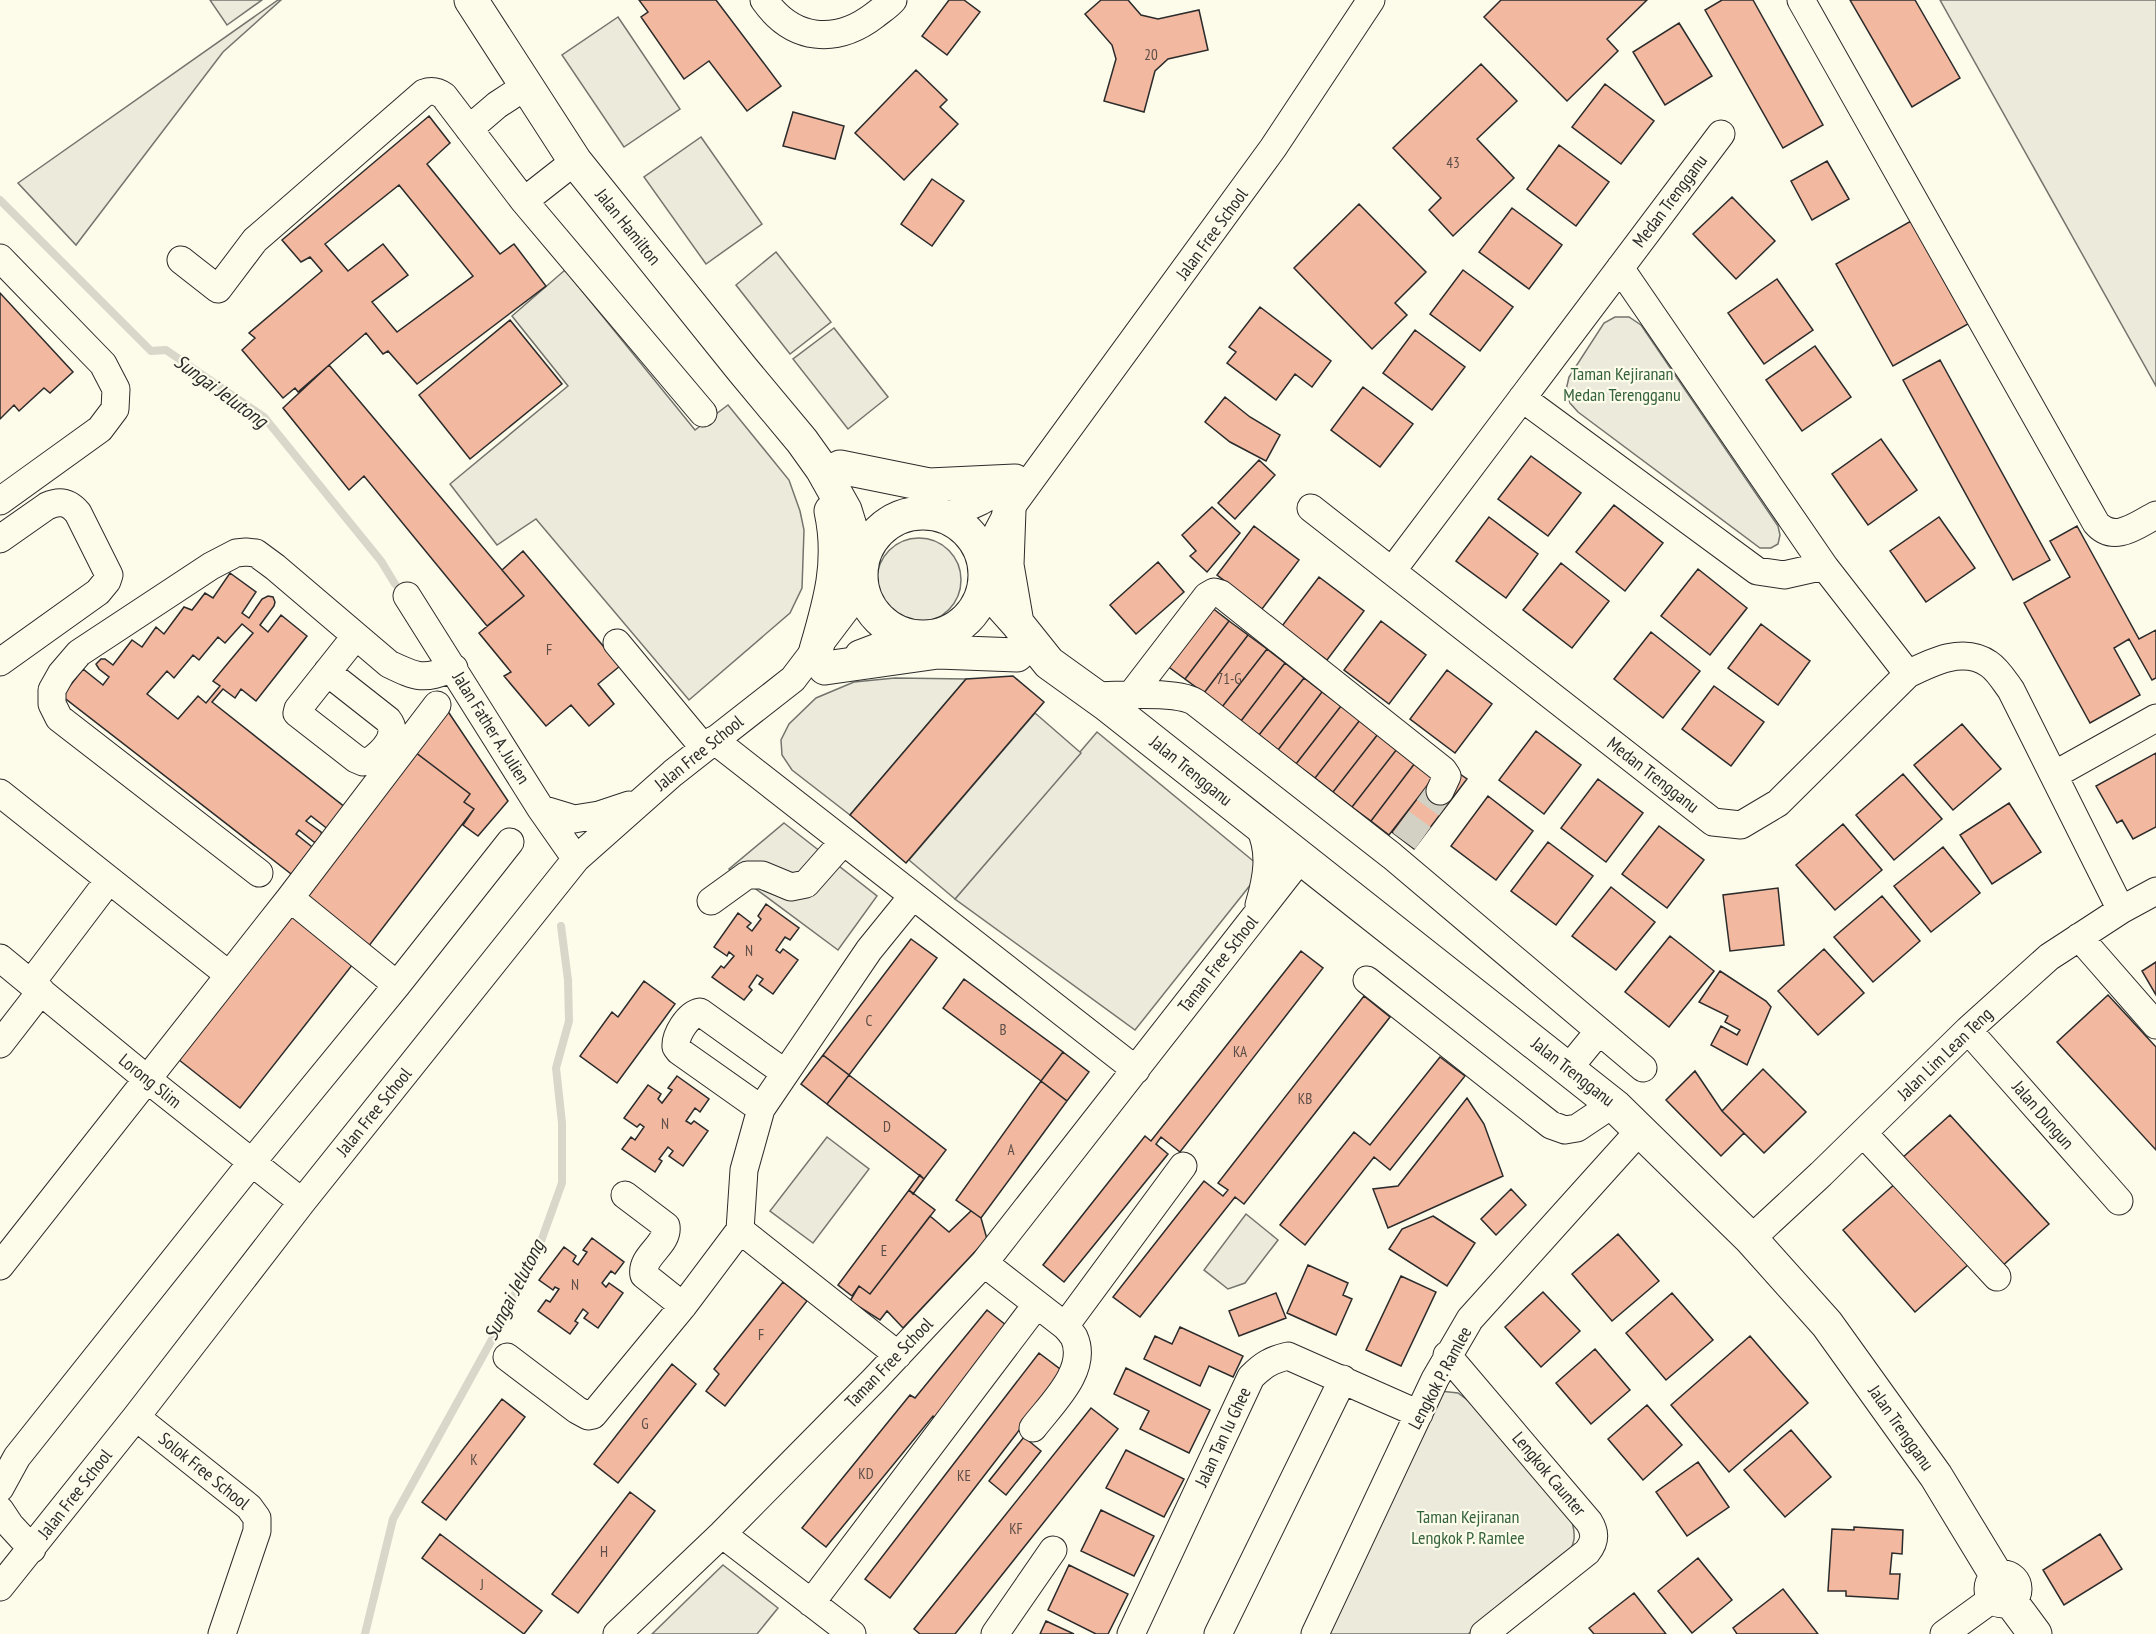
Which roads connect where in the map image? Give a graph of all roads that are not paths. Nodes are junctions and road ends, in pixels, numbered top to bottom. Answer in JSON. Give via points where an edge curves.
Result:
{"nodes":[{"id":1,"x":764,"y":0,"type":"edge"},
{"id":2,"x":893,"y":0,"type":"edge"},
{"id":3,"x":1371,"y":0,"type":"edge"},
{"id":4,"x":1801,"y":0,"type":"edge"},
{"id":5,"x":478,"y":3,"type":"edge"},
{"id":6,"x":526,"y":86,"type":"junction"},
{"id":7,"x":469,"y":129,"type":"junction"},
{"id":8,"x":1721,"y":134,"type":"dead end"},
{"id":9,"x":575,"y":161,"type":"junction"},
{"id":10,"x":524,"y":201,"type":"junction"},
{"id":11,"x":0,"y":258,"type":"edge"},
{"id":12,"x":181,"y":260,"type":"dead end"},
{"id":13,"x":1620,"y":268,"type":"junction"},
{"id":14,"x":1522,"y":398,"type":"junction"},
{"id":15,"x":703,"y":413,"type":"dead end"},
{"id":16,"x":831,"y":468,"type":"junction"},
{"id":17,"x":1012,"y":496,"type":"junction"},
{"id":18,"x":0,"y":501,"type":"edge"},
{"id":19,"x":1311,"y":508,"type":"dead end"},
{"id":20,"x":930,"y":515,"type":"junction"},
{"id":21,"x":2156,"y":515,"type":"edge"},
{"id":22,"x":0,"y":539,"type":"edge"},
{"id":23,"x":1824,"y":566,"type":"junction"},
{"id":24,"x":1392,"y":571,"type":"junction"},
{"id":25,"x":985,"y":574,"type":"junction"},
{"id":26,"x":862,"y":576,"type":"junction"},
{"id":27,"x":406,"y":596,"type":"dead end"},
{"id":28,"x":950,"y":631,"type":"junction"},
{"id":29,"x":909,"y":635,"type":"junction"},
{"id":30,"x":356,"y":637,"type":"junction"},
{"id":31,"x":1017,"y":639,"type":"junction"},
{"id":32,"x":617,"y":643,"type":"dead end"},
{"id":33,"x":820,"y":659,"type":"junction"},
{"id":34,"x":0,"y":662,"type":"edge"},
{"id":35,"x":453,"y":668,"type":"junction"},
{"id":36,"x":327,"y":672,"type":"dead end"},
{"id":37,"x":1908,"y":674,"type":"junction"},
{"id":38,"x":1131,"y":695,"type":"junction"},
{"id":39,"x":1096,"y":696,"type":"junction"},
{"id":40,"x":437,"y":705,"type":"dead end"},
{"id":41,"x":2156,"y":718,"type":"edge"},
{"id":42,"x":709,"y":744,"type":"junction"},
{"id":43,"x":2054,"y":775,"type":"junction"},
{"id":44,"x":1440,"y":791,"type":"tunnel mouth"},
{"id":45,"x":0,"y":793,"type":"edge"},
{"id":46,"x":640,"y":800,"type":"junction"},
{"id":47,"x":541,"y":809,"type":"junction"},
{"id":48,"x":1259,"y":826,"type":"junction"},
{"id":49,"x":510,"y":842,"type":"dead end"},
{"id":50,"x":843,"y":842,"type":"junction"},
{"id":51,"x":576,"y":859,"type":"junction"},
{"id":52,"x":1300,"y":859,"type":"junction"},
{"id":53,"x":259,"y":873,"type":"dead end"},
{"id":54,"x":109,"y":880,"type":"junction"},
{"id":55,"x":2156,"y":891,"type":"edge"},
{"id":56,"x":912,"y":897,"type":"junction"},
{"id":57,"x":290,"y":898,"type":"junction"},
{"id":58,"x":711,"y":901,"type":"dead end"},
{"id":59,"x":2121,"y":910,"type":"junction"},
{"id":60,"x":1256,"y":915,"type":"junction"},
{"id":61,"x":2079,"y":937,"type":"junction"},
{"id":62,"x":0,"y":958,"type":"edge"},
{"id":63,"x":229,"y":975,"type":"junction"},
{"id":64,"x":1367,"y":980,"type":"dead end"},
{"id":65,"x":397,"y":985,"type":"junction"},
{"id":66,"x":36,"y":987,"type":"junction"},
{"id":67,"x":2156,"y":1025,"type":"edge"},
{"id":68,"x":1968,"y":1030,"type":"junction"},
{"id":69,"x":1599,"y":1031,"type":"junction"},
{"id":70,"x":0,"y":1044,"type":"edge"},
{"id":71,"x":1643,"y":1068,"type":"dead end"},
{"id":72,"x":1569,"y":1069,"type":"junction"},
{"id":73,"x":1136,"y":1070,"type":"junction"},
{"id":74,"x":785,"y":1073,"type":"junction"},
{"id":75,"x":147,"y":1079,"type":"junction"},
{"id":76,"x":1612,"y":1104,"type":"junction"},
{"id":77,"x":761,"y":1109,"type":"junction"},
{"id":78,"x":1641,"y":1129,"type":"junction"},
{"id":79,"x":1863,"y":1133,"type":"junction"},
{"id":80,"x":252,"y":1162,"type":"junction"},
{"id":81,"x":1183,"y":1166,"type":"dead end"},
{"id":82,"x":625,"y":1196,"type":"dead end"},
{"id":83,"x":2119,"y":1201,"type":"dead end"},
{"id":84,"x":302,"y":1202,"type":"junction"},
{"id":85,"x":740,"y":1230,"type":"junction"},
{"id":86,"x":1751,"y":1239,"type":"junction"},
{"id":87,"x":3,"y":1257,"type":"edge"},
{"id":88,"x":984,"y":1263,"type":"junction"},
{"id":89,"x":1997,"y":1277,"type":"dead end"},
{"id":90,"x":1037,"y":1304,"type":"junction"},
{"id":91,"x":683,"y":1306,"type":"junction"},
{"id":92,"x":1065,"y":1326,"type":"junction"},
{"id":93,"x":898,"y":1355,"type":"junction"},
{"id":94,"x":1448,"y":1355,"type":"junction"},
{"id":95,"x":507,"y":1357,"type":"dead end"},
{"id":96,"x":1343,"y":1379,"type":"junction"},
{"id":97,"x":1419,"y":1414,"type":"junction"},
{"id":98,"x":136,"y":1417,"type":"junction"},
{"id":99,"x":1033,"y":1428,"type":"dead end"},
{"id":100,"x":9,"y":1450,"type":"edge"},
{"id":101,"x":0,"y":1488,"type":"edge"},
{"id":102,"x":0,"y":1510,"type":"edge"},
{"id":103,"x":722,"y":1534,"type":"junction"},
{"id":104,"x":32,"y":1549,"type":"junction"},
{"id":105,"x":1053,"y":1550,"type":"dead end"},
{"id":106,"x":0,"y":1587,"type":"edge"},
{"id":107,"x":2000,"y":1591,"type":"junction"},
{"id":108,"x":811,"y":1603,"type":"junction"},
{"id":109,"x":222,"y":1634,"type":"edge"},
{"id":110,"x":616,"y":1634,"type":"edge"},
{"id":111,"x":852,"y":1634,"type":"edge"},
{"id":112,"x":995,"y":1634,"type":"edge"},
{"id":113,"x":1131,"y":1634,"type":"edge"},
{"id":114,"x":1218,"y":1634,"type":"edge"},
{"id":115,"x":1315,"y":1634,"type":"edge"},
{"id":116,"x":1484,"y":1634,"type":"edge"},
{"id":117,"x":1944,"y":1634,"type":"edge"},
{"id":118,"x":2035,"y":1634,"type":"edge"}],
"edges":[{"from":1,"to":2,"type":"street","via":[[793,28],[830,36],[861,26]]},
{"from":3,"to":17,"type":"street","name":"Jalan Free School","via":[[1274,148],[1045,464]]},
{"from":4,"to":21,"type":"street","via":[[2096,523],[2108,534],[2117,534]]},
{"from":5,"to":6,"type":"main road","name":"Jalan Hamilton"},
{"from":6,"to":7,"type":"street"},
{"from":6,"to":9,"type":"main road","name":"Jalan Hamilton"},
{"from":7,"to":10,"type":"street"},
{"from":7,"to":12,"type":"street","via":[[444,96],[438,92],[424,93],[255,240],[218,289]]},
{"from":8,"to":13,"type":"street","name":"Medan Trengganu"},
{"from":9,"to":10,"type":"street"},
{"from":9,"to":16,"type":"main road","name":"Jalan Hamilton","via":[[802,441]]},
{"from":10,"to":15,"type":"street"},
{"from":11,"to":18,"type":"street","via":[[103,364],[116,389],[115,409],[100,429]]},
{"from":13,"to":14,"type":"street","name":"Medan Trengganu"},
{"from":13,"to":23,"type":"street"},
{"from":14,"to":23,"type":"street","via":[[1756,571],[1784,575]]},
{"from":14,"to":24,"type":"street","name":"Medan Trengganu"},
{"from":16,"to":17,"type":"main road"},
{"from":16,"to":20,"type":"main road","name":"Jalan Hamilton"},
{"from":16,"to":26,"type":"main road","name":"Jalan Hamilton"},
{"from":16,"to":33,"type":"main road","via":[[836,558]]},
{"from":17,"to":20,"type":"street","name":"Jalan Free School"},
{"from":17,"to":25,"type":"street","via":[[991,545]]},
{"from":17,"to":31,"type":"main road","via":[[1007,565]]},
{"from":19,"to":24,"type":"street","name":"Medan Trengganu"},
{"from":20,"to":25,"type":"main road","via":[[964,527],[977,543]]},
{"from":20,"to":26,"type":"main road","via":[[896,519],[880,531],[868,546]]},
{"from":22,"to":34,"type":"street","via":[[55,502],[64,502],[73,506],[107,569],[107,581],[98,592]]},
{"from":23,"to":37,"type":"street"},
{"from":24,"to":37,"type":"street","name":"Medan Trengganu","via":[[1713,822],[1741,825],[1778,803]]},
{"from":25,"to":28,"type":"main road","via":[[978,604],[966,620]]},
{"from":25,"to":31,"type":"main road","name":"Jalan Trengganu"},
{"from":26,"to":29,"type":"main road","via":[[868,604],[878,618]]},
{"from":26,"to":33,"type":"street"},
{"from":27,"to":35,"type":"street","name":"Jalan Father A. Julien"},
{"from":28,"to":29,"type":"main road","via":[[929,637]]},
{"from":28,"to":31,"type":"main road"},
{"from":29,"to":33,"type":"street","name":"Jalan Free School"},
{"from":30,"to":35,"type":"street","via":[[389,664],[407,673],[431,677]]},
{"from":30,"to":36,"type":"street"},
{"from":30,"to":53,"type":"street","via":[[256,553],[236,553],[79,653],[52,690],[52,704],[59,718]]},
{"from":31,"to":33,"type":"main road","via":[[938,652]]},
{"from":31,"to":39,"type":"main road","name":"Jalan Trengganu"},
{"from":32,"to":42,"type":"street"},
{"from":33,"to":42,"type":"street","name":"Jalan Free School"},
{"from":35,"to":47,"type":"street","name":"Jalan Father A. Julien"},
{"from":37,"to":43,"type":"street","name":"Medan Trengganu","via":[[1956,656],[1990,664],[2012,690]]},
{"from":38,"to":39,"type":"street"},
{"from":38,"to":44,"type":"street","via":[[1207,596],[1221,594],[1443,770],[1448,776]]},
{"from":38,"to":69,"type":"street","via":[[1195,702],[1398,849]]},
{"from":39,"to":48,"type":"main road","name":"Jalan Trengganu"},
{"from":40,"to":57,"type":"street"},
{"from":41,"to":43,"type":"street"},
{"from":42,"to":46,"type":"street","name":"Jalan Free School"},
{"from":42,"to":50,"type":"street"},
{"from":43,"to":59,"type":"street","name":"Medan Trengganu"},
{"from":45,"to":54,"type":"street"},
{"from":46,"to":47,"type":"street","via":[[599,815],[574,819]]},
{"from":46,"to":51,"type":"street","name":"Jalan Free School"},
{"from":47,"to":51,"type":"street","name":"Jalan Father A. Julien"},
{"from":48,"to":52,"type":"main road","name":"Jalan Trengganu"},
{"from":48,"to":60,"type":"street","via":[[1268,872]]},
{"from":49,"to":65,"type":"street"},
{"from":50,"to":56,"type":"street"},
{"from":50,"to":58,"type":"street","via":[[806,884],[791,887],[762,875],[747,875]]},
{"from":51,"to":84,"type":"street","name":"Jalan Free School"},
{"from":52,"to":60,"type":"street","name":"Taman Free School"},
{"from":52,"to":72,"type":"main road","name":"Jalan Trengganu"},
{"from":54,"to":63,"type":"street"},
{"from":54,"to":66,"type":"street"},
{"from":55,"to":59,"type":"street","name":"Jalan Lim Lean Teng"},
{"from":56,"to":73,"type":"street"},
{"from":56,"to":74,"type":"street","via":[[869,950]]},
{"from":57,"to":63,"type":"street"},
{"from":57,"to":65,"type":"street"},
{"from":59,"to":61,"type":"street","name":"Jalan Lim Lean Teng"},
{"from":60,"to":73,"type":"street","name":"Taman Free School"},
{"from":61,"to":67,"type":"street"},
{"from":61,"to":68,"type":"street","name":"Jalan Lim Lean Teng","via":[[2049,957]]},
{"from":62,"to":66,"type":"street","name":"Lorong Slim"},
{"from":63,"to":75,"type":"street"},
{"from":64,"to":76,"type":"street","via":[[1551,1125],[1565,1130],[1577,1128]]},
{"from":65,"to":80,"type":"street"},
{"from":66,"to":70,"type":"street"},
{"from":66,"to":75,"type":"street","name":"Lorong Slim"},
{"from":68,"to":79,"type":"street","name":"Jalan Lim Lean Teng"},
{"from":68,"to":83,"type":"street","name":"Jalan Dungun"},
{"from":69,"to":71,"type":"street"},
{"from":69,"to":72,"type":"street"},
{"from":72,"to":76,"type":"main road","name":"Jalan Trengganu"},
{"from":73,"to":88,"type":"street","name":"Taman Free School"},
{"from":74,"to":77,"type":"street"},
{"from":74,"to":77,"type":"street","via":[[700,1012],[691,1017],[677,1036],[676,1047],[680,1051]]},
{"from":75,"to":80,"type":"street","name":"Lorong Slim"},
{"from":75,"to":87,"type":"street"},
{"from":76,"to":78,"type":"main road","name":"Jalan Trengganu"},
{"from":77,"to":85,"type":"street","via":[[744,1170]]},
{"from":78,"to":86,"type":"main road","name":"Jalan Trengganu"},
{"from":78,"to":94,"type":"street","name":"Lengkok P. Ramlee","via":[[1470,1319]]},
{"from":79,"to":86,"type":"street","name":"Jalan Lim Lean Teng"},
{"from":79,"to":89,"type":"street"},
{"from":80,"to":84,"type":"street","name":"Lorong Slim"},
{"from":80,"to":100,"type":"street"},
{"from":81,"to":92,"type":"street"},
{"from":82,"to":91,"type":"street","via":[[666,1226],[664,1237],[645,1264],[644,1275]]},
{"from":84,"to":98,"type":"street","name":"Jalan Free School"},
{"from":85,"to":91,"type":"street"},
{"from":85,"to":93,"type":"street"},
{"from":86,"to":107,"type":"main road","name":"Jalan Trengganu","via":[[1834,1333],[1936,1476]]},
{"from":88,"to":90,"type":"street"},
{"from":88,"to":93,"type":"street","name":"Taman Free School"},
{"from":90,"to":92,"type":"street"},
{"from":90,"to":108,"type":"street"},
{"from":91,"to":95,"type":"street","via":[[593,1415],[578,1410]]},
{"from":92,"to":99,"type":"street","via":[[1074,1337],[1076,1366]]},
{"from":93,"to":103,"type":"street","name":"Taman Free School"},
{"from":94,"to":97,"type":"street","name":"Lengkok P. Ramlee"},
{"from":94,"to":116,"type":"street","name":"Lengkok Caunter","via":[[1594,1529],[1592,1546],[1587,1552]]},
{"from":96,"to":97,"type":"street","name":"Jalan Tan Iu Ghee"},
{"from":96,"to":113,"type":"street","name":"Jalan Tan Iu Ghee","via":[[1288,1356],[1273,1359],[1251,1377]]},
{"from":96,"to":114,"type":"street"},
{"from":97,"to":115,"type":"street","name":"Lengkok P. Ramlee"},
{"from":98,"to":104,"type":"street","name":"Jalan Free School"},
{"from":98,"to":109,"type":"street","name":"Solok Free School","via":[[249,1507],[257,1518],[257,1531]]},
{"from":100,"to":101,"type":"street"},
{"from":102,"to":104,"type":"street"},
{"from":103,"to":108,"type":"street"},
{"from":103,"to":110,"type":"street","name":"Taman Free School"},
{"from":104,"to":106,"type":"street","name":"Jalan Free School"},
{"from":105,"to":112,"type":"street"},
{"from":107,"to":117,"type":"street"},
{"from":107,"to":118,"type":"main road","name":"Jalan Trengganu"},
{"from":108,"to":111,"type":"street"}]}
